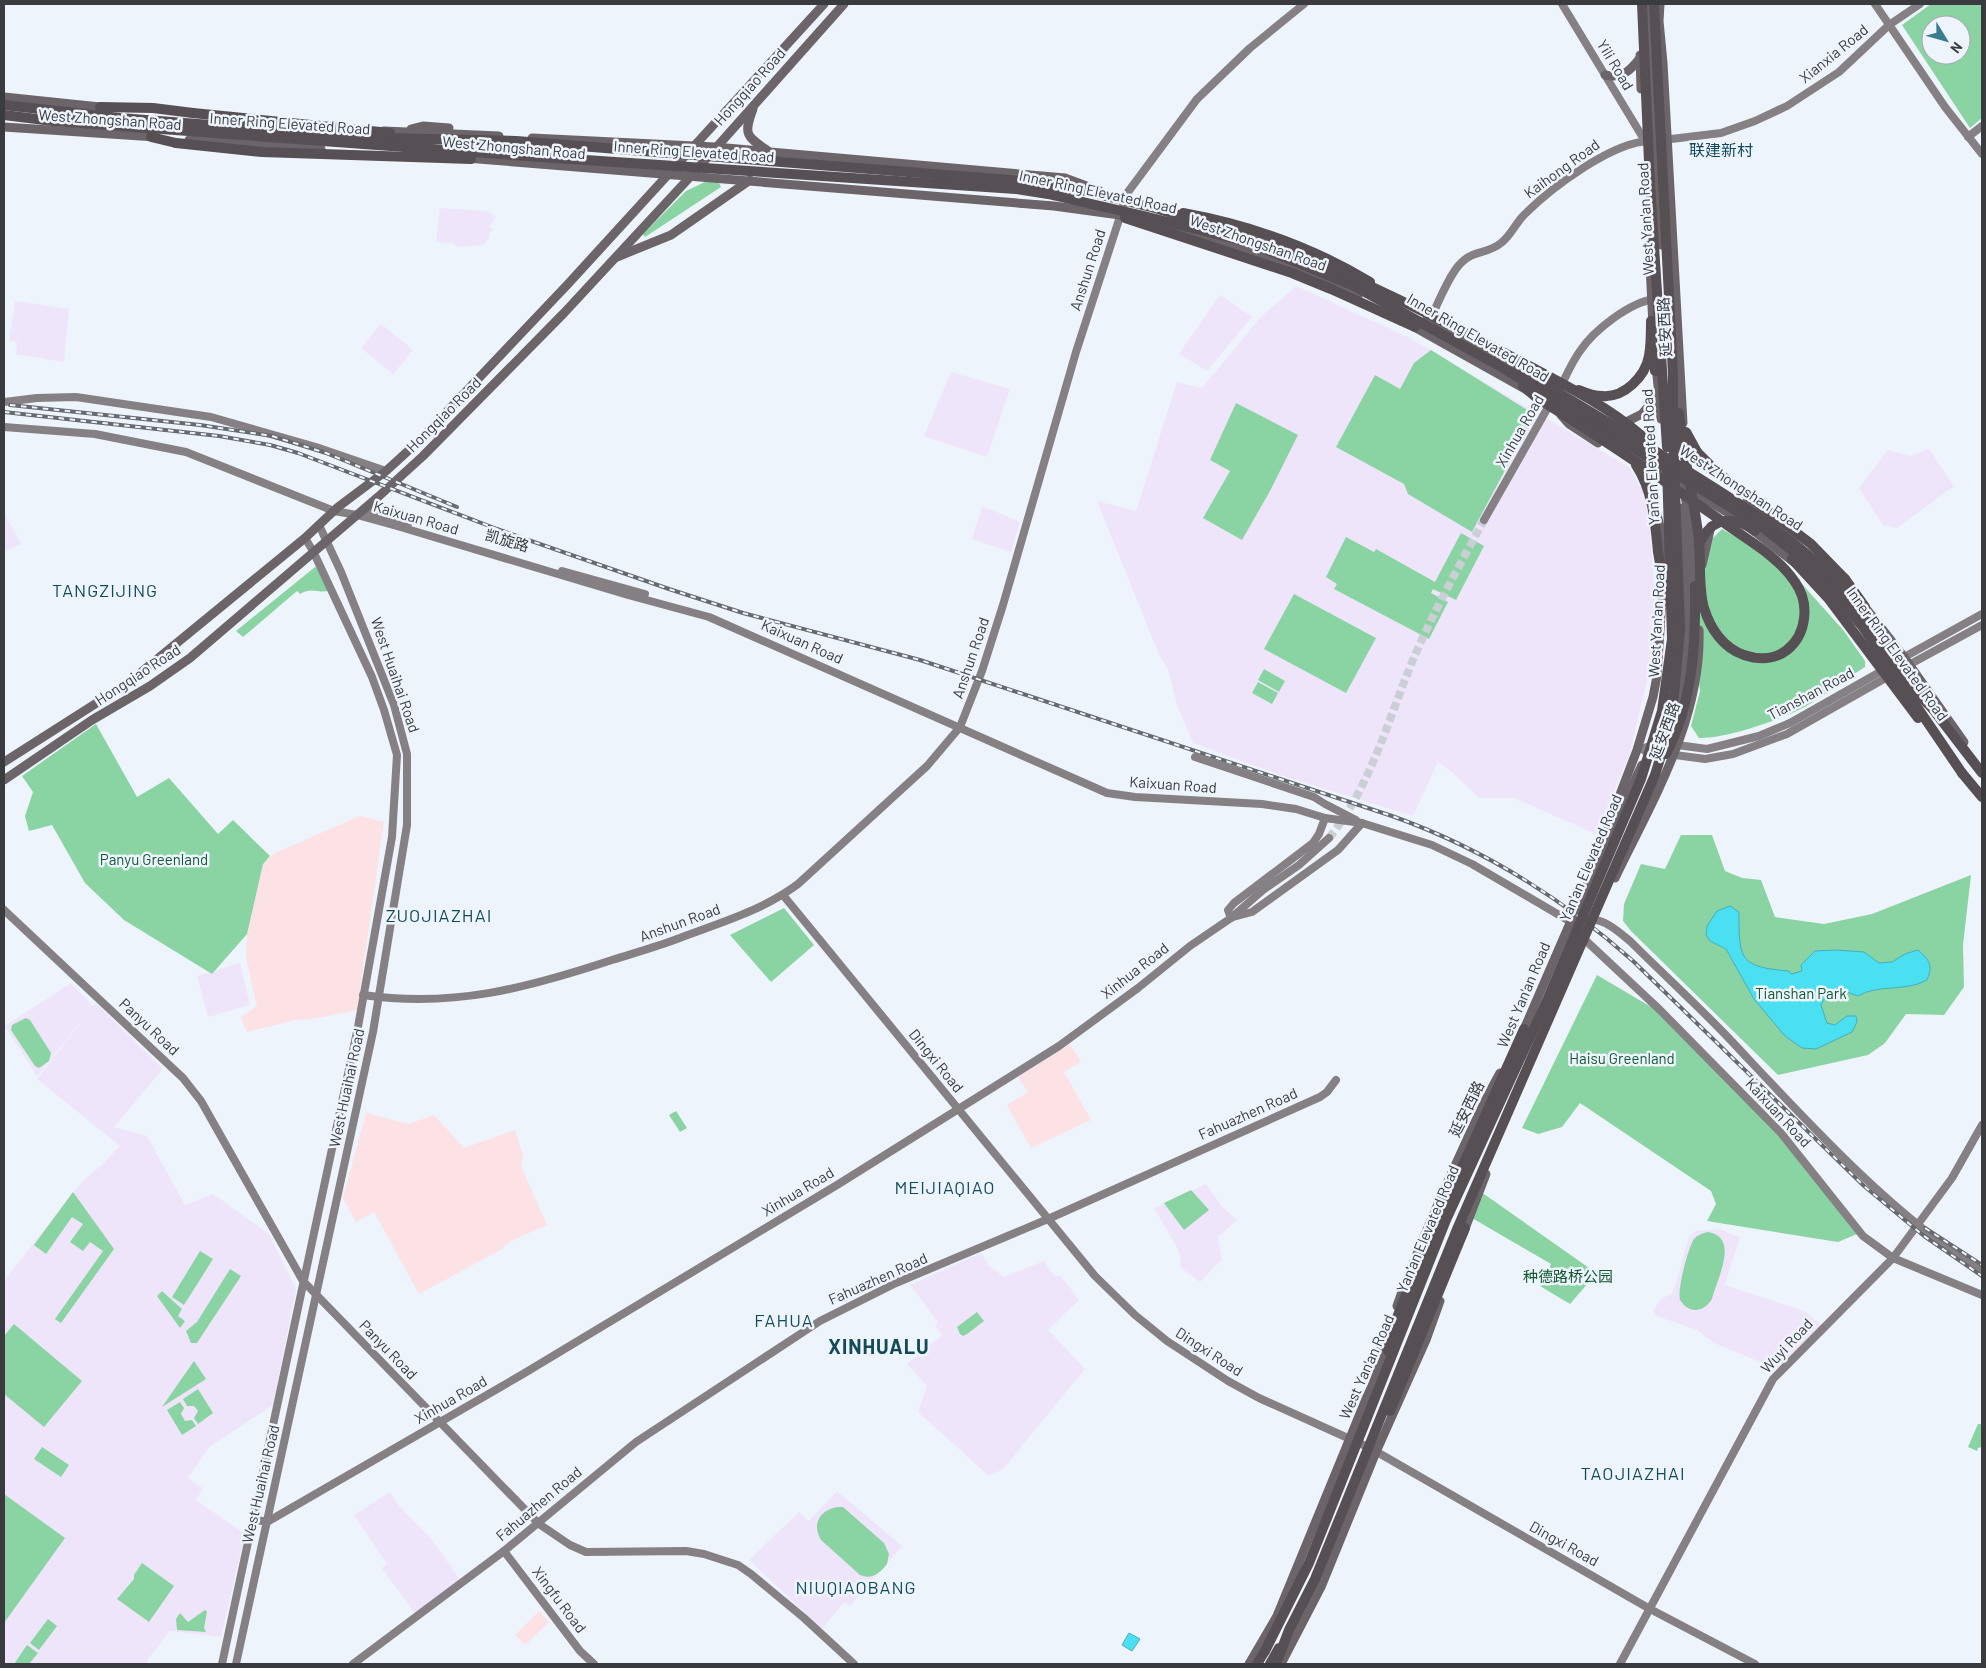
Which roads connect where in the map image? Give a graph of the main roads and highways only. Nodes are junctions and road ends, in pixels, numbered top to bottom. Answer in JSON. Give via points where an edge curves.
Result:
{"nodes":[{"id":1,"x":824,"y":4,"type":"edge"},
{"id":2,"x":844,"y":4,"type":"edge"},
{"id":3,"x":1640,"y":4,"type":"edge"},
{"id":4,"x":1650,"y":4,"type":"edge"},
{"id":5,"x":1655,"y":4,"type":"edge"},
{"id":6,"x":1660,"y":4,"type":"edge"},
{"id":7,"x":1640,"y":58,"type":"junction"},
{"id":8,"x":1606,"y":75,"type":"road end"},
{"id":9,"x":4,"y":97,"type":"edge"},
{"id":10,"x":756,"y":102,"type":"junction"},
{"id":11,"x":4,"y":105,"type":"edge"},
{"id":12,"x":100,"y":107,"type":"junction"},
{"id":13,"x":4,"y":115,"type":"edge"},
{"id":14,"x":4,"y":127,"type":"edge"},
{"id":15,"x":151,"y":137,"type":"junction"},
{"id":16,"x":431,"y":139,"type":"junction"},
{"id":17,"x":1661,"y":140,"type":"junction"},
{"id":18,"x":694,"y":146,"type":"junction"},
{"id":19,"x":715,"y":147,"type":"junction"},
{"id":20,"x":769,"y":152,"type":"junction"},
{"id":21,"x":526,"y":156,"type":"junction"},
{"id":22,"x":644,"y":173,"type":"junction"},
{"id":23,"x":668,"y":175,"type":"junction"},
{"id":24,"x":690,"y":177,"type":"junction"},
{"id":25,"x":750,"y":180,"type":"junction"},
{"id":26,"x":1650,"y":184,"type":"junction"},
{"id":27,"x":655,"y":189,"type":"junction"},
{"id":28,"x":1048,"y":194,"type":"junction"},
{"id":29,"x":1155,"y":208,"type":"junction"},
{"id":30,"x":614,"y":258,"type":"junction"},
{"id":31,"x":1357,"y":280,"type":"junction"},
{"id":32,"x":1430,"y":320,"type":"junction"},
{"id":33,"x":1651,"y":321,"type":"junction"},
{"id":34,"x":1415,"y":327,"type":"junction"},
{"id":35,"x":1498,"y":364,"type":"junction"},
{"id":36,"x":1673,"y":375,"type":"junction"},
{"id":37,"x":1568,"y":387,"type":"junction"},
{"id":38,"x":1658,"y":395,"type":"junction"},
{"id":39,"x":1550,"y":404,"type":"junction"},
{"id":40,"x":1678,"y":406,"type":"junction"},
{"id":41,"x":1618,"y":426,"type":"junction"},
{"id":42,"x":1677,"y":443,"type":"junction"},
{"id":43,"x":1664,"y":454,"type":"junction"},
{"id":44,"x":1633,"y":460,"type":"junction"},
{"id":45,"x":1678,"y":463,"type":"junction"},
{"id":46,"x":1667,"y":474,"type":"junction"},
{"id":47,"x":1679,"y":482,"type":"junction"},
{"id":48,"x":1718,"y":506,"type":"junction"},
{"id":49,"x":1749,"y":526,"type":"junction"},
{"id":50,"x":1791,"y":537,"type":"junction"},
{"id":51,"x":1674,"y":541,"type":"junction"},
{"id":52,"x":1665,"y":553,"type":"junction"},
{"id":53,"x":1690,"y":567,"type":"junction"},
{"id":54,"x":1674,"y":571,"type":"junction"},
{"id":55,"x":1697,"y":599,"type":"junction"},
{"id":56,"x":1672,"y":615,"type":"junction"},
{"id":57,"x":1698,"y":620,"type":"junction"},
{"id":58,"x":1659,"y":633,"type":"junction"},
{"id":59,"x":1688,"y":641,"type":"junction"},
{"id":60,"x":1932,"y":708,"type":"junction"},
{"id":61,"x":1637,"y":750,"type":"joint"},
{"id":62,"x":4,"y":762,"type":"edge"},
{"id":63,"x":1982,"y":768,"type":"edge"},
{"id":64,"x":1982,"y":773,"type":"edge"},
{"id":65,"x":1962,"y":774,"type":"junction"},
{"id":66,"x":1655,"y":775,"type":"junction"},
{"id":67,"x":4,"y":780,"type":"edge"},
{"id":68,"x":1982,"y":797,"type":"edge"},
{"id":69,"x":1982,"y":804,"type":"edge"},
{"id":70,"x":1596,"y":863,"type":"junction"},
{"id":71,"x":1611,"y":887,"type":"junction"},
{"id":72,"x":1536,"y":1000,"type":"junction"},
{"id":73,"x":1554,"y":1008,"type":"junction"},
{"id":74,"x":1524,"y":1029,"type":"junction"},
{"id":75,"x":1465,"y":1228,"type":"junction"},
{"id":76,"x":1382,"y":1379,"type":"junction"},
{"id":77,"x":1366,"y":1399,"type":"junction"},
{"id":78,"x":1373,"y":1450,"type":"junction"},
{"id":79,"x":1349,"y":1492,"type":"junction"},
{"id":80,"x":1340,"y":1542,"type":"junction"},
{"id":81,"x":1320,"y":1562,"type":"junction"},
{"id":82,"x":1249,"y":1664,"type":"edge"},
{"id":83,"x":1257,"y":1664,"type":"edge"},
{"id":84,"x":1273,"y":1664,"type":"edge"},
{"id":85,"x":1281,"y":1664,"type":"edge"}],
"edges":[{"from":1,"to":18,"type":"main road","name":"Hongqiao Road"},
{"from":2,"to":10,"type":"main road","name":"Hongqiao Road"},
{"from":3,"to":7,"type":"main road","name":"West Yan'an Road"},
{"from":3,"to":26,"type":"highway","name":"Yan'an Elevated Road","bridge":true},
{"from":4,"to":17,"type":"main road","name":"West Yan'an Road"},
{"from":5,"to":17,"type":"main road","name":"West Yan'an Road"},
{"from":5,"to":36,"type":"highway","name":"Yan'an Elevated Road","bridge":true},
{"from":6,"to":17,"type":"main road","name":"延安西路"},
{"from":7,"to":8,"type":"main road","via":[[1624,75]]},
{"from":7,"to":38,"type":"main road","name":"West Yan'an Road"},
{"from":9,"to":12,"type":"main road","name":"West Zhongshan Road"},
{"from":10,"to":19,"type":"main road","name":"Hongqiao Road"},
{"from":10,"to":20,"type":"main road","via":[[746,126],[747,133]]},
{"from":11,"to":16,"type":"highway","name":"Inner Ring Elevated Road","bridge":true,"via":[[120,118]]},
{"from":12,"to":16,"type":"highway","bridge":true,"via":[[153,108],[374,130]]},
{"from":12,"to":18,"type":"main road","name":"West Zhongshan Road","via":[[114,113],[262,125]]},
{"from":13,"to":21,"type":"highway","name":"Inner Ring Elevated Road","bridge":true},
{"from":14,"to":15,"type":"main road","name":"West Zhongshan Road"},
{"from":15,"to":21,"type":"highway","bridge":true,"via":[[176,143],[262,152],[486,159]]},
{"from":15,"to":22,"type":"main road","name":"West Zhongshan Road","via":[[424,154]]},
{"from":16,"to":29,"type":"highway","name":"Inner Ring Elevated Road","bridge":true,"via":[[516,141],[1010,180],[1085,191]]},
{"from":17,"to":42,"type":"main road","name":"West Yan'an Road","via":[[1666,298]]},
{"from":17,"to":42,"type":"main road","name":"延安西路","via":[[1677,297],[1684,420]]},
{"from":18,"to":19,"type":"main road","name":"West Zhongshan Road"},
{"from":18,"to":23,"type":"main road","name":"Hongqiao Road"},
{"from":19,"to":20,"type":"main road","name":"West Zhongshan Road"},
{"from":19,"to":24,"type":"main road","name":"Hongqiao Road"},
{"from":20,"to":32,"type":"main road","name":"West Zhongshan Road","via":[[1066,178],[1124,200],[1217,226],[1295,253]]},
{"from":21,"to":28,"type":"highway","name":"Inner Ring Elevated Road","bridge":true,"via":[[980,186]]},
{"from":22,"to":23,"type":"main road","name":"West Zhongshan Road"},
{"from":22,"to":27,"type":"main road","via":[[654,181]]},
{"from":23,"to":24,"type":"main road","name":"West Zhongshan Road"},
{"from":23,"to":27,"type":"main road","name":"Hongqiao Road"},
{"from":24,"to":25,"type":"main road","name":"West Zhongshan Road"},
{"from":24,"to":30,"type":"main road","name":"Hongqiao Road"},
{"from":25,"to":30,"type":"main road","via":[[671,235]]},
{"from":25,"to":34,"type":"main road","name":"West Zhongshan Road","via":[[1054,206],[1120,215],[1241,248],[1300,270],[1337,285]]},
{"from":26,"to":33,"type":"highway","bridge":true},
{"from":26,"to":56,"type":"highway","name":"Yan'an Elevated Road","bridge":true,"via":[[1667,442]]},
{"from":27,"to":62,"type":"main road","name":"Hongqiao Road","via":[[434,426],[386,471],[128,683]]},
{"from":28,"to":34,"type":"highway","bridge":true,"via":[[1292,273]]},
{"from":28,"to":35,"type":"highway","name":"Inner Ring Elevated Road","bridge":true,"via":[[1248,242],[1356,287]]},
{"from":29,"to":31,"type":"highway","name":"Inner Ring Elevated Road","bridge":true,"via":[[1309,258]]},
{"from":29,"to":32,"type":"highway","bridge":true,"via":[[1260,231],[1311,251]]},
{"from":30,"to":67,"type":"main road","name":"Hongqiao Road","via":[[440,440],[225,630],[174,670],[92,720]]},
{"from":31,"to":37,"type":"highway","bridge":true,"via":[[1444,321]]},
{"from":31,"to":60,"type":"highway","name":"Inner Ring Elevated Road","bridge":true,"via":[[1616,426],[1767,522],[1799,546],[1852,600]]},
{"from":32,"to":41,"type":"main road","name":"West Zhongshan Road"},
{"from":33,"to":37,"type":"highway","bridge":true,"via":[[1649,358],[1632,386],[1602,396]]},
{"from":33,"to":49,"type":"highway","bridge":true,"via":[[1660,423],[1666,444],[1678,464],[1701,490]]},
{"from":34,"to":39,"type":"main road","name":"West Zhongshan Road"},
{"from":35,"to":44,"type":"highway","bridge":true,"via":[[1537,398]]},
{"from":35,"to":65,"type":"highway","name":"Inner Ring Elevated Road","bridge":true,"via":[[1761,526],[1794,552],[1862,626]]},
{"from":36,"to":40,"type":"highway","bridge":true},
{"from":36,"to":66,"type":"highway","name":"Yan'an Elevated Road","bridge":true,"via":[[1680,628],[1674,695]]},
{"from":37,"to":53,"type":"highway","bridge":true,"via":[[1634,429],[1662,456],[1689,504],[1694,538]]},
{"from":38,"to":41,"type":"main road","via":[[1642,414]]},
{"from":38,"to":43,"type":"main road","name":"West Yan'an Road"},
{"from":39,"to":46,"type":"main road","name":"West Zhongshan Road"},
{"from":39,"to":52,"type":"main road","via":[[1569,424],[1637,471],[1660,524]]},
{"from":40,"to":44,"type":"highway","bridge":true,"via":[[1680,425],[1684,444],[1686,460],[1692,490],[1693,500],[1695,510],[1704,608],[1712,628],[1724,644],[1742,655],[1762,659],[1782,654],[1799,636],[1804,624],[1803,602],[1795,581],[1770,556],[1706,510],[1698,505],[1690,500]]},
{"from":40,"to":60,"type":"highway","bridge":true,"via":[[1688,438],[1705,461],[1811,544],[1845,580],[1905,661]]},
{"from":41,"to":43,"type":"main road","name":"West Zhongshan Road"},
{"from":42,"to":45,"type":"main road","name":"West Yan'an Road"},
{"from":42,"to":50,"type":"main road"},
{"from":43,"to":45,"type":"main road","name":"West Zhongshan Road"},
{"from":43,"to":46,"type":"main road","name":"West Yan'an Road"},
{"from":44,"to":56,"type":"highway","bridge":true,"via":[[1645,481],[1653,507],[1658,555]]},
{"from":45,"to":47,"type":"main road","name":"West Yan'an Road"},
{"from":45,"to":50,"type":"main road","name":"West Zhongshan Road"},
{"from":46,"to":47,"type":"main road","name":"West Zhongshan Road"},
{"from":46,"to":51,"type":"main road","name":"West Yan'an Road"},
{"from":47,"to":48,"type":"main road","name":"West Zhongshan Road"},
{"from":47,"to":51,"type":"main road","name":"West Yan'an Road"},
{"from":47,"to":53,"type":"main road","name":"West Yan'an Road"},
{"from":47,"to":55,"type":"main road","name":"延安西路","via":[[1689,517]]},
{"from":48,"to":55,"type":"main road","via":[[1700,574]]},
{"from":48,"to":69,"type":"main road","name":"West Zhongshan Road","via":[[1785,553],[1808,575],[1888,673]]},
{"from":49,"to":53,"type":"highway","bridge":true,"via":[[1726,520],[1714,525],[1702,536]]},
{"from":49,"to":65,"type":"highway","bridge":true,"via":[[1785,553],[1814,581]]},
{"from":50,"to":63,"type":"main road","name":"West Zhongshan Road","via":[[1826,564],[1851,589],[1907,660]]},
{"from":51,"to":54,"type":"main road","name":"West Yan'an Road"},
{"from":52,"to":54,"type":"main road"},
{"from":52,"to":58,"type":"main road","name":"West Yan'an Road"},
{"from":53,"to":54,"type":"main road"},
{"from":53,"to":59,"type":"main road","name":"West Yan'an Road"},
{"from":53,"to":66,"type":"highway","bridge":true,"via":[[1696,627],[1688,695],[1674,738]]},
{"from":54,"to":56,"type":"main road","name":"West Yan'an Road"},
{"from":55,"to":57,"type":"main road","name":"延安西路"},
{"from":56,"to":58,"type":"main road"},
{"from":56,"to":70,"type":"main road","name":"West Yan'an Road","via":[[1671,665],[1666,697],[1649,749]]},
{"from":56,"to":76,"type":"highway","name":"Yan'an Elevated Road","bridge":true,"via":[[1662,711],[1641,779],[1548,998],[1446,1220]]},
{"from":57,"to":59,"type":"main road","name":"West Yan'an Road"},
{"from":57,"to":71,"type":"main road","name":"延安西路","via":[[1697,673],[1688,712],[1672,755]]},
{"from":58,"to":61,"type":"main road","name":"West Yan'an Road","via":[[1657,676]]},
{"from":59,"to":71,"type":"main road","name":"West Yan'an Road","via":[[1680,697],[1664,749],[1617,863]]},
{"from":60,"to":64,"type":"highway","name":"Inner Ring Elevated Road"},
{"from":61,"to":70,"type":"main road","name":"延安西路"},
{"from":65,"to":68,"type":"highway","name":"Inner Ring Elevated Road"},
{"from":66,"to":79,"type":"highway","name":"Yan'an Elevated Road","bridge":true,"via":[[1458,1227]]},
{"from":70,"to":72,"type":"main road","name":"West Yan'an Road"},
{"from":71,"to":73,"type":"main road","name":"West Yan'an Road"},
{"from":72,"to":73,"type":"main road"},
{"from":72,"to":74,"type":"main road","name":"West Yan'an Road"},
{"from":73,"to":75,"type":"main road","name":"West Yan'an Road"},
{"from":74,"to":76,"type":"highway","bridge":true,"via":[[1397,1316]]},
{"from":74,"to":77,"type":"main road","name":"West Yan'an Road","via":[[1426,1270]]},
{"from":74,"to":77,"type":"main road","name":"延安西路","via":[[1484,1101],[1411,1267],[1369,1381]]},
{"from":75,"to":78,"type":"main road","name":"West Yan'an Road"},
{"from":75,"to":79,"type":"highway","bridge":true,"via":[[1370,1457]]},
{"from":76,"to":83,"type":"highway","name":"Yan'an Elevated Road","bridge":true,"via":[[1309,1563]]},
{"from":77,"to":82,"type":"main road","name":"West Yan'an Road","via":[[1277,1616]]},
{"from":78,"to":80,"type":"main road"},
{"from":78,"to":81,"type":"main road","name":"West Yan'an Road"},
{"from":79,"to":84,"type":"highway","name":"Yan'an Elevated Road","bridge":true,"via":[[1315,1579]]},
{"from":80,"to":81,"type":"main road"},
{"from":80,"to":85,"type":"main road"},
{"from":81,"to":84,"type":"main road","name":"West Yan'an Road"}]}
